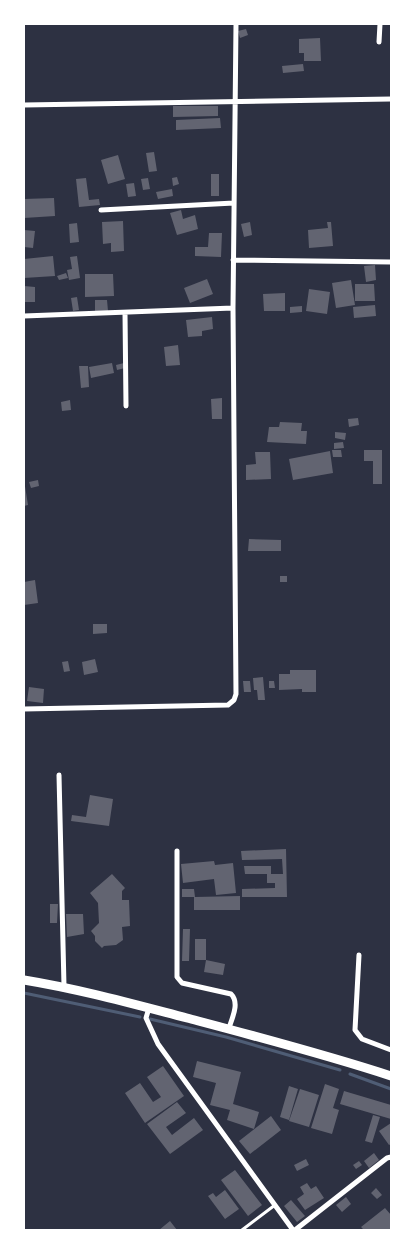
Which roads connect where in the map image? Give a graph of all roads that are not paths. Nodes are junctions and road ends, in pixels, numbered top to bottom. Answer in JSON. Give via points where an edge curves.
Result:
{"nodes":[{"id":1,"x":236,"y":24,"type":"edge"},
{"id":2,"x":380,"y":24,"type":"edge"},
{"id":3,"x":379,"y":42,"type":"dead end"},
{"id":4,"x":391,"y":99,"type":"edge"},
{"id":5,"x":235,"y":101,"type":"junction"},
{"id":6,"x":24,"y":105,"type":"edge"},
{"id":7,"x":234,"y":203,"type":"junction"},
{"id":8,"x":101,"y":210,"type":"dead end"},
{"id":9,"x":233,"y":260,"type":"junction"},
{"id":10,"x":391,"y":262,"type":"edge"},
{"id":11,"x":233,"y":308,"type":"junction"},
{"id":12,"x":125,"y":313,"type":"junction"},
{"id":13,"x":24,"y":316,"type":"edge"},
{"id":14,"x":126,"y":406,"type":"dead end"},
{"id":15,"x":24,"y":709,"type":"edge"},
{"id":16,"x":59,"y":775,"type":"dead end"},
{"id":17,"x":177,"y":851,"type":"dead end"},
{"id":18,"x":359,"y":955,"type":"dead end"},
{"id":19,"x":24,"y":980,"type":"edge"},
{"id":20,"x":64,"y":986,"type":"junction"},
{"id":21,"x":148,"y":1008,"type":"junction"},
{"id":22,"x":229,"y":1028,"type":"junction"},
{"id":23,"x":391,"y":1050,"type":"edge"},
{"id":24,"x":391,"y":1076,"type":"edge"},
{"id":25,"x":391,"y":1157,"type":"edge"},
{"id":26,"x":275,"y":1204,"type":"junction"},
{"id":27,"x":242,"y":1230,"type":"edge"},
{"id":28,"x":294,"y":1230,"type":"edge"}],
"edges":[{"from":1,"to":5,"type":"street"},
{"from":2,"to":3,"type":"street"},
{"from":4,"to":5,"type":"street"},
{"from":5,"to":6,"type":"street"},
{"from":5,"to":7,"type":"street"},
{"from":7,"to":8,"type":"street"},
{"from":7,"to":9,"type":"street"},
{"from":9,"to":10,"type":"street"},
{"from":9,"to":11,"type":"street"},
{"from":11,"to":12,"type":"street"},
{"from":11,"to":15,"type":"street","via":[[234,700],[228,704]]},
{"from":12,"to":13,"type":"street"},
{"from":12,"to":14,"type":"street"},
{"from":16,"to":20,"type":"street"},
{"from":17,"to":22,"type":"street","via":[[177,976],[182,983],[234,997],[236,1002]]},
{"from":18,"to":23,"type":"street","via":[[355,1030],[362,1039]]},
{"from":19,"to":20,"type":"main road"},
{"from":20,"to":21,"type":"main road"},
{"from":21,"to":22,"type":"main road"},
{"from":21,"to":26,"type":"street","via":[[146,1018],[158,1044]]},
{"from":22,"to":24,"type":"main road"},
{"from":25,"to":28,"type":"street"},
{"from":26,"to":27,"type":"lane"},
{"from":26,"to":28,"type":"street"}]}
